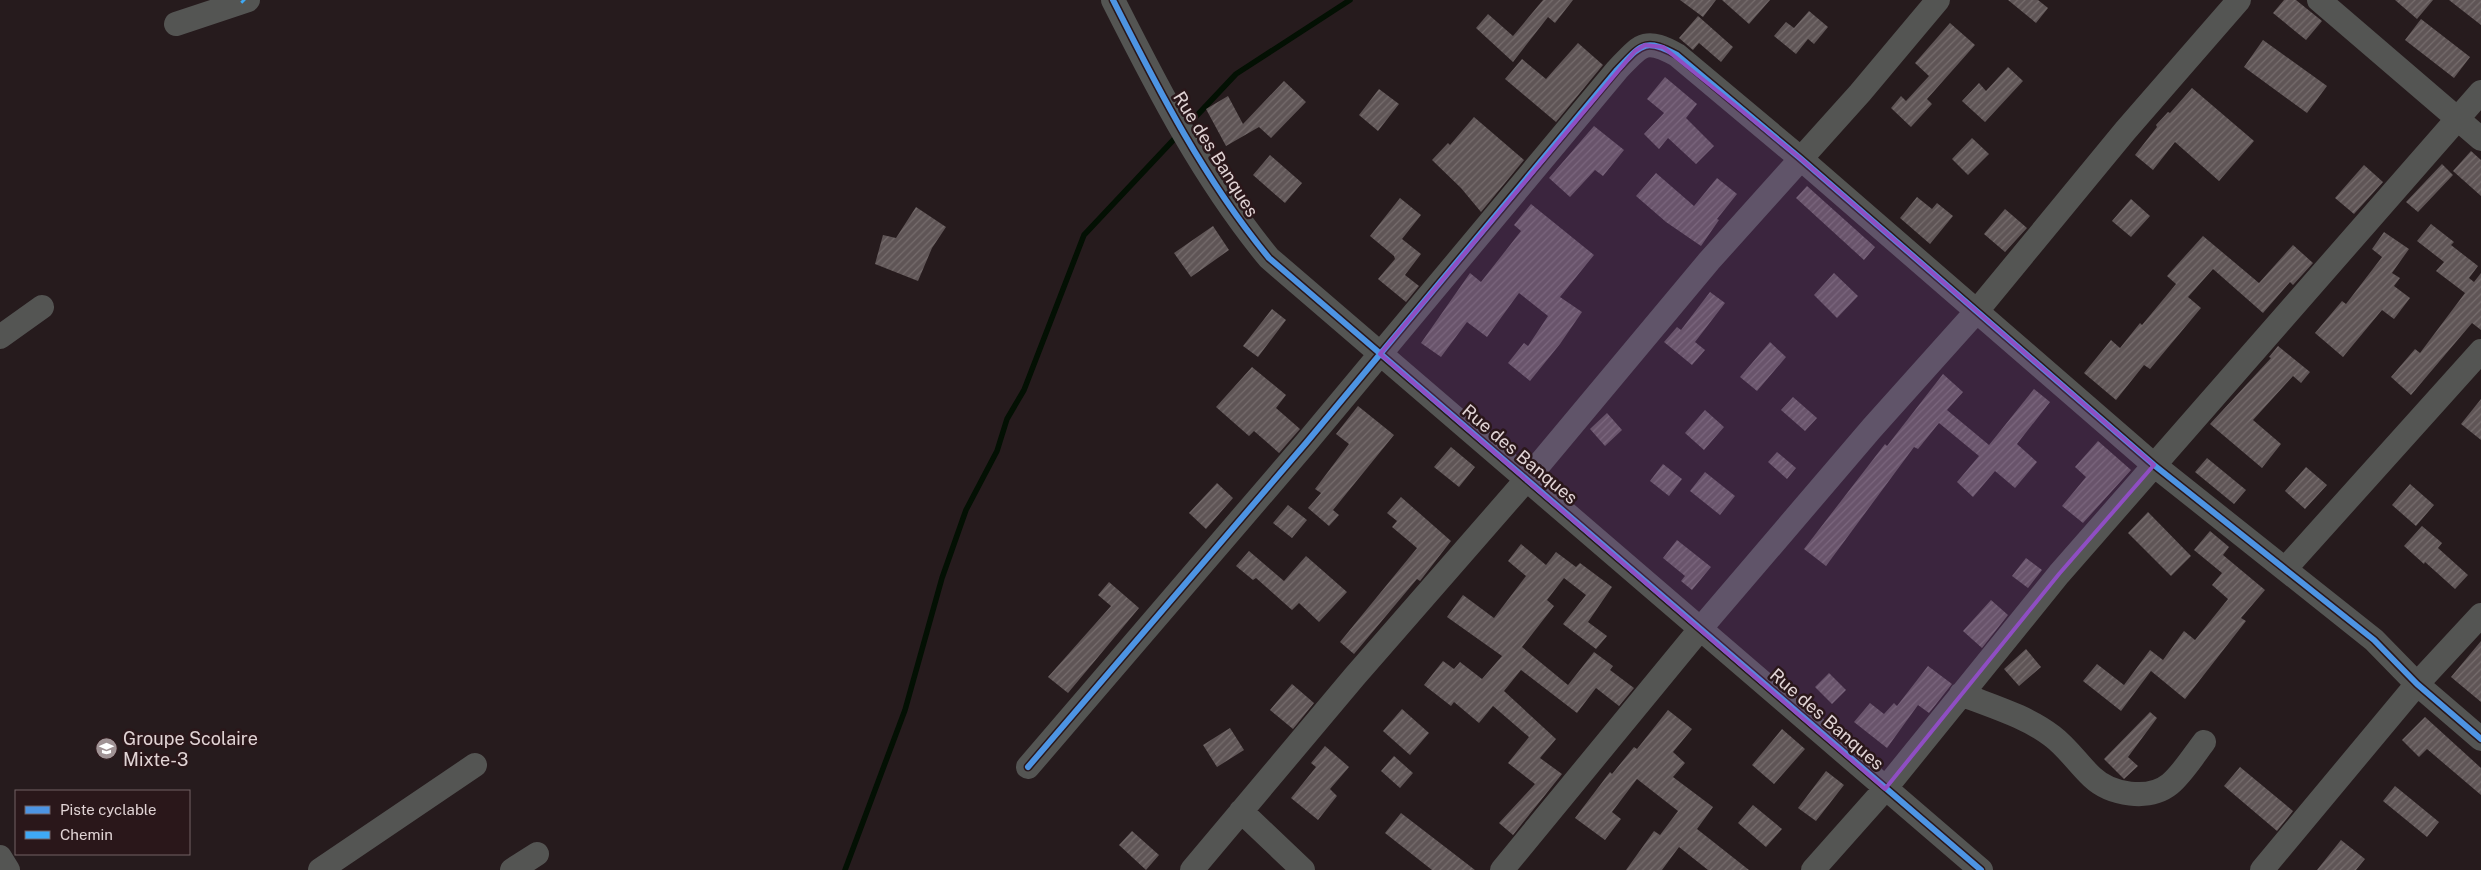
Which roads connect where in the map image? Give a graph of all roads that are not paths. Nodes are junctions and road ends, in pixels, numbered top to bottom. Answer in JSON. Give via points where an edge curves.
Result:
{"nodes":[{"id":1,"x":248,"y":0,"type":"edge"},
{"id":2,"x":1114,"y":0,"type":"edge"},
{"id":3,"x":1938,"y":0,"type":"edge"},
{"id":4,"x":2239,"y":0,"type":"edge"},
{"id":5,"x":2319,"y":0,"type":"edge"},
{"id":6,"x":176,"y":24,"type":"dead end"},
{"id":7,"x":2481,"y":92,"type":"edge"},
{"id":8,"x":2457,"y":119,"type":"junction"},
{"id":9,"x":2481,"y":139,"type":"edge"},
{"id":10,"x":1800,"y":158,"type":"junction"},
{"id":11,"x":42,"y":307,"type":"dead end"},
{"id":12,"x":1976,"y":312,"type":"junction"},
{"id":13,"x":0,"y":337,"type":"edge"},
{"id":14,"x":2481,"y":351,"type":"edge"},
{"id":15,"x":1380,"y":354,"type":"junction"},
{"id":16,"x":2154,"y":465,"type":"junction"},
{"id":17,"x":1527,"y":479,"type":"junction"},
{"id":18,"x":2285,"y":569,"type":"junction"},
{"id":19,"x":2481,"y":615,"type":"edge"},
{"id":20,"x":1701,"y":628,"type":"junction"},
{"id":21,"x":2417,"y":684,"type":"junction"},
{"id":22,"x":1961,"y":694,"type":"junction"},
{"id":23,"x":2481,"y":739,"type":"edge"},
{"id":24,"x":2204,"y":742,"type":"dead end"},
{"id":25,"x":475,"y":765,"type":"dead end"},
{"id":26,"x":1028,"y":767,"type":"dead end"},
{"id":27,"x":1885,"y":789,"type":"junction"},
{"id":28,"x":1241,"y":811,"type":"junction"},
{"id":29,"x":536,"y":854,"type":"dead end"},
{"id":30,"x":0,"y":857,"type":"edge"},
{"id":31,"x":8,"y":870,"type":"edge"},
{"id":32,"x":320,"y":870,"type":"edge"},
{"id":33,"x":512,"y":870,"type":"edge"},
{"id":34,"x":1192,"y":870,"type":"edge"},
{"id":35,"x":1303,"y":870,"type":"edge"},
{"id":36,"x":1502,"y":870,"type":"edge"},
{"id":37,"x":1813,"y":870,"type":"edge"},
{"id":38,"x":1981,"y":870,"type":"edge"},
{"id":39,"x":2262,"y":870,"type":"edge"}],
"edges":[{"from":1,"to":6,"type":"street"},
{"from":2,"to":15,"type":"street","name":"Rue des Banques","via":[[1191,149],[1244,228],[1269,258]]},
{"from":3,"to":10,"type":"street"},
{"from":4,"to":12,"type":"street","via":[[2124,131]]},
{"from":5,"to":8,"type":"street"},
{"from":7,"to":8,"type":"street"},
{"from":8,"to":9,"type":"street"},
{"from":8,"to":16,"type":"street"},
{"from":10,"to":12,"type":"street"},
{"from":10,"to":15,"type":"street","via":[[1677,55],[1655,44],[1645,45],[1617,70]]},
{"from":10,"to":17,"type":"street","via":[[1634,349]]},
{"from":11,"to":13,"type":"street"},
{"from":12,"to":16,"type":"street"},
{"from":12,"to":20,"type":"street"},
{"from":14,"to":18,"type":"street"},
{"from":15,"to":17,"type":"street","name":"Rue des Banques"},
{"from":15,"to":26,"type":"street"},
{"from":16,"to":18,"type":"street"},
{"from":16,"to":22,"type":"street"},
{"from":17,"to":20,"type":"street","name":"Rue des Banques"},
{"from":17,"to":28,"type":"street"},
{"from":18,"to":21,"type":"street","via":[[2374,640]]},
{"from":19,"to":21,"type":"street"},
{"from":20,"to":27,"type":"street","name":"Rue des Banques"},
{"from":20,"to":36,"type":"street"},
{"from":21,"to":23,"type":"street"},
{"from":21,"to":39,"type":"street"},
{"from":22,"to":24,"type":"street","via":[[2017,716],[2051,735],[2069,750],[2092,778],[2108,788],[2124,792],[2148,794],[2170,784]]},
{"from":22,"to":27,"type":"street"},
{"from":25,"to":32,"type":"street"},
{"from":27,"to":37,"type":"street"},
{"from":27,"to":38,"type":"street","name":"Rue des Banques"},
{"from":28,"to":34,"type":"street"},
{"from":28,"to":35,"type":"street"},
{"from":29,"to":33,"type":"street"},
{"from":30,"to":31,"type":"street"}]}
